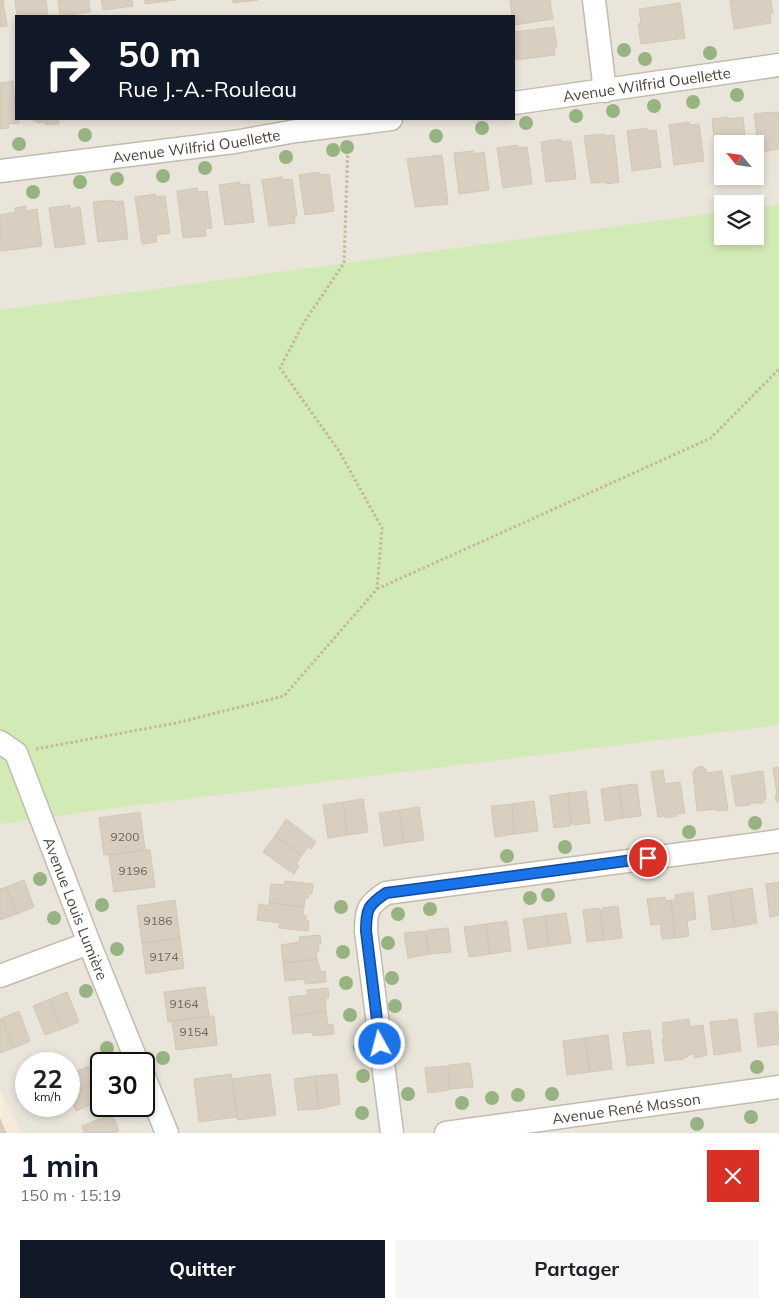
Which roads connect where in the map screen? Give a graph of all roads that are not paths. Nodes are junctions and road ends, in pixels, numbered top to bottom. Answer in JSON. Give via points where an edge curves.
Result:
{"nodes":[{"id":1,"x":594,"y":0,"type":"edge"},
{"id":2,"x":779,"y":65,"type":"edge"},
{"id":3,"x":605,"y":91,"type":"junction"},
{"id":4,"x":515,"y":103,"type":"edge"},
{"id":5,"x":383,"y":120,"type":"edge"},
{"id":6,"x":0,"y":171,"type":"edge"},
{"id":7,"x":8,"y":747,"type":"edge"},
{"id":8,"x":779,"y":841,"type":"edge"},
{"id":9,"x":88,"y":943,"type":"junction"},
{"id":10,"x":0,"y":976,"type":"edge"},
{"id":11,"x":133,"y":1052,"type":"edge"},
{"id":12,"x":779,"y":1087,"type":"edge"},
{"id":13,"x":155,"y":1104,"type":"edge"},
{"id":14,"x":167,"y":1133,"type":"edge"},
{"id":15,"x":392,"y":1133,"type":"edge"},
{"id":16,"x":446,"y":1133,"type":"edge"}],
"edges":[{"from":1,"to":3,"type":"street"},
{"from":2,"to":3,"type":"street","name":"Avenue Wilfrid Ouellette"},
{"from":3,"to":4,"type":"street","name":"Avenue Wilfrid Ouellette"},
{"from":5,"to":6,"type":"street","name":"Avenue Wilfrid Ouellette"},
{"from":7,"to":9,"type":"street","name":"Avenue Louis Lumière"},
{"from":8,"to":15,"type":"street","via":[[386,893],[372,902],[366,916],[366,931]]},
{"from":9,"to":10,"type":"street"},
{"from":9,"to":11,"type":"street","name":"Avenue Louis Lumière"},
{"from":12,"to":16,"type":"street","name":"Avenue René Masson"},
{"from":13,"to":14,"type":"street"}]}
